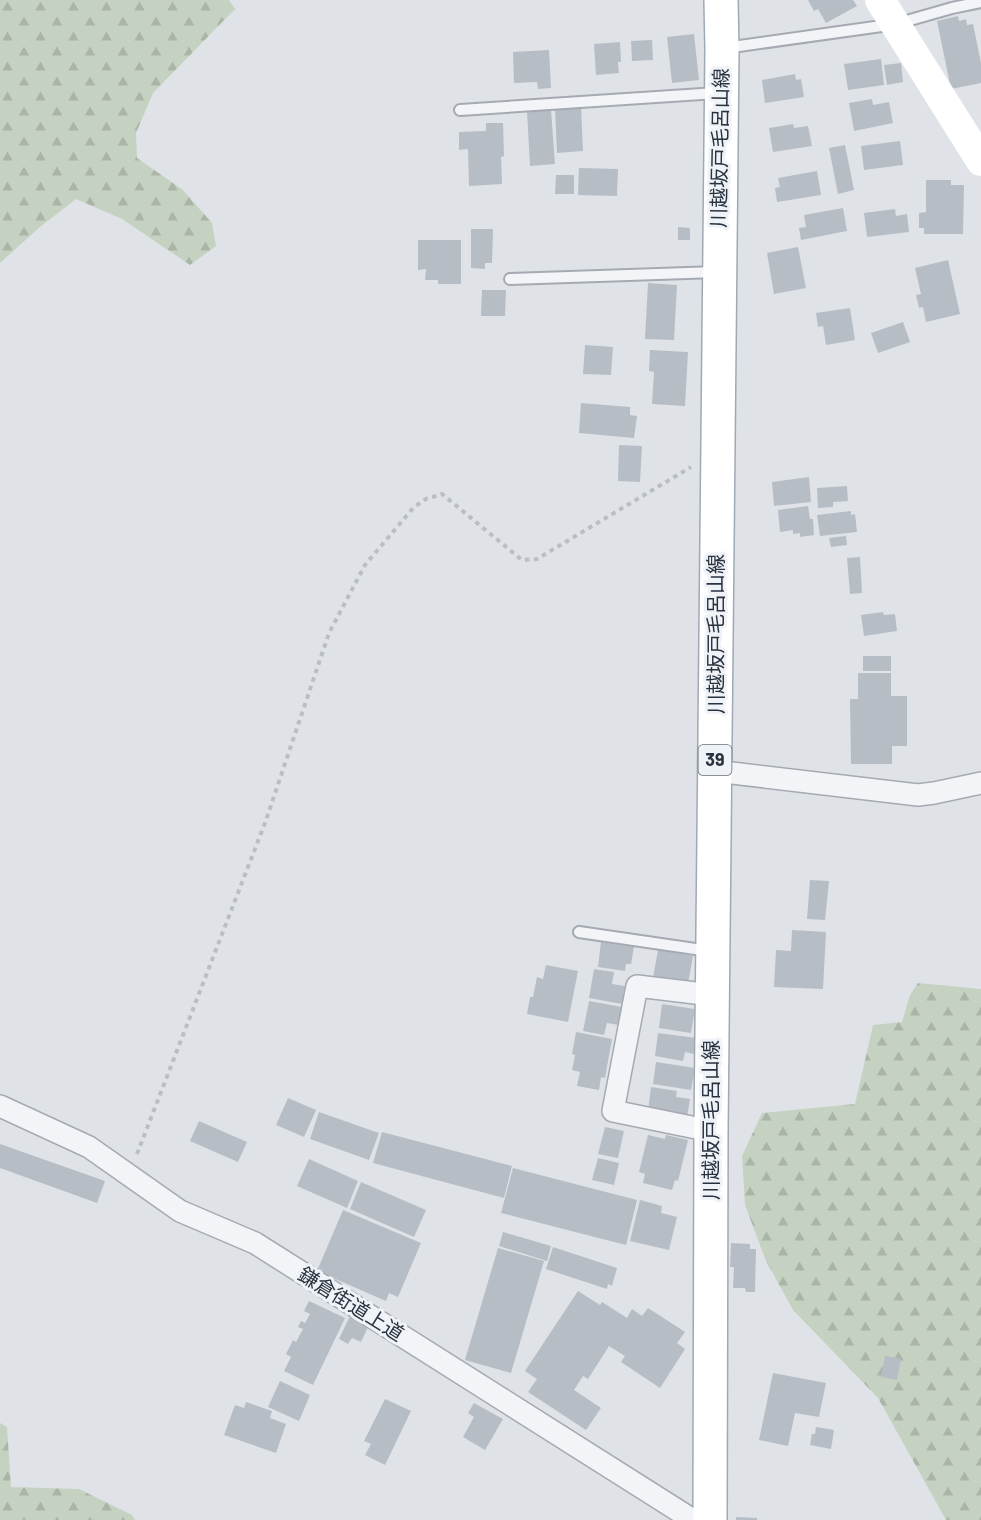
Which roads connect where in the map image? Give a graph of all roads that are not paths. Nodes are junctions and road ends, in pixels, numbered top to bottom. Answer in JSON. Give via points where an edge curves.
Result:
{"nodes":[{"id":1,"x":721,"y":0,"type":"edge"},
{"id":2,"x":981,"y":2,"type":"edge"},
{"id":3,"x":888,"y":12,"type":"edge"},
{"id":4,"x":722,"y":49,"type":"junction"},
{"id":5,"x":721,"y":93,"type":"junction"},
{"id":6,"x":460,"y":110,"type":"dead end"},
{"id":7,"x":981,"y":161,"type":"edge"},
{"id":8,"x":719,"y":272,"type":"junction"},
{"id":9,"x":510,"y":279,"type":"dead end"},
{"id":10,"x":715,"y":771,"type":"junction"},
{"id":11,"x":981,"y":783,"type":"edge"},
{"id":12,"x":579,"y":932,"type":"dead end"},
{"id":13,"x":713,"y":952,"type":"junction"},
{"id":14,"x":712,"y":995,"type":"junction"},
{"id":15,"x":0,"y":1106,"type":"edge"},
{"id":16,"x":711,"y":1131,"type":"junction"},
{"id":17,"x":693,"y":1520,"type":"edge"},
{"id":18,"x":710,"y":1520,"type":"edge"}],
"edges":[{"from":1,"to":4,"type":"main road","name":"川越坂戸毛呂山線","number":"39"},
{"from":2,"to":3,"type":"lane"},
{"from":3,"to":4,"type":"lane"},
{"from":3,"to":7,"type":"street"},
{"from":4,"to":5,"type":"main road","name":"川越坂戸毛呂山線","number":"39"},
{"from":5,"to":6,"type":"lane"},
{"from":5,"to":8,"type":"main road","name":"川越坂戸毛呂山線","number":"39"},
{"from":8,"to":9,"type":"lane"},
{"from":8,"to":10,"type":"main road","name":"川越坂戸毛呂山線","number":"39"},
{"from":10,"to":11,"type":"street","via":[[918,795]]},
{"from":10,"to":13,"type":"main road","name":"川越坂戸毛呂山線","number":"39"},
{"from":12,"to":13,"type":"lane"},
{"from":13,"to":14,"type":"main road","name":"川越坂戸毛呂山線","number":"39"},
{"from":14,"to":16,"type":"main road","name":"川越坂戸毛呂山線","number":"39"},
{"from":14,"to":16,"type":"street","via":[[637,986],[613,1111]]},
{"from":15,"to":17,"type":"street","name":"鎌倉街道上道","via":[[89,1148],[180,1211],[255,1243]]},
{"from":16,"to":18,"type":"main road","name":"川越坂戸毛呂山線","number":"39"}]}
